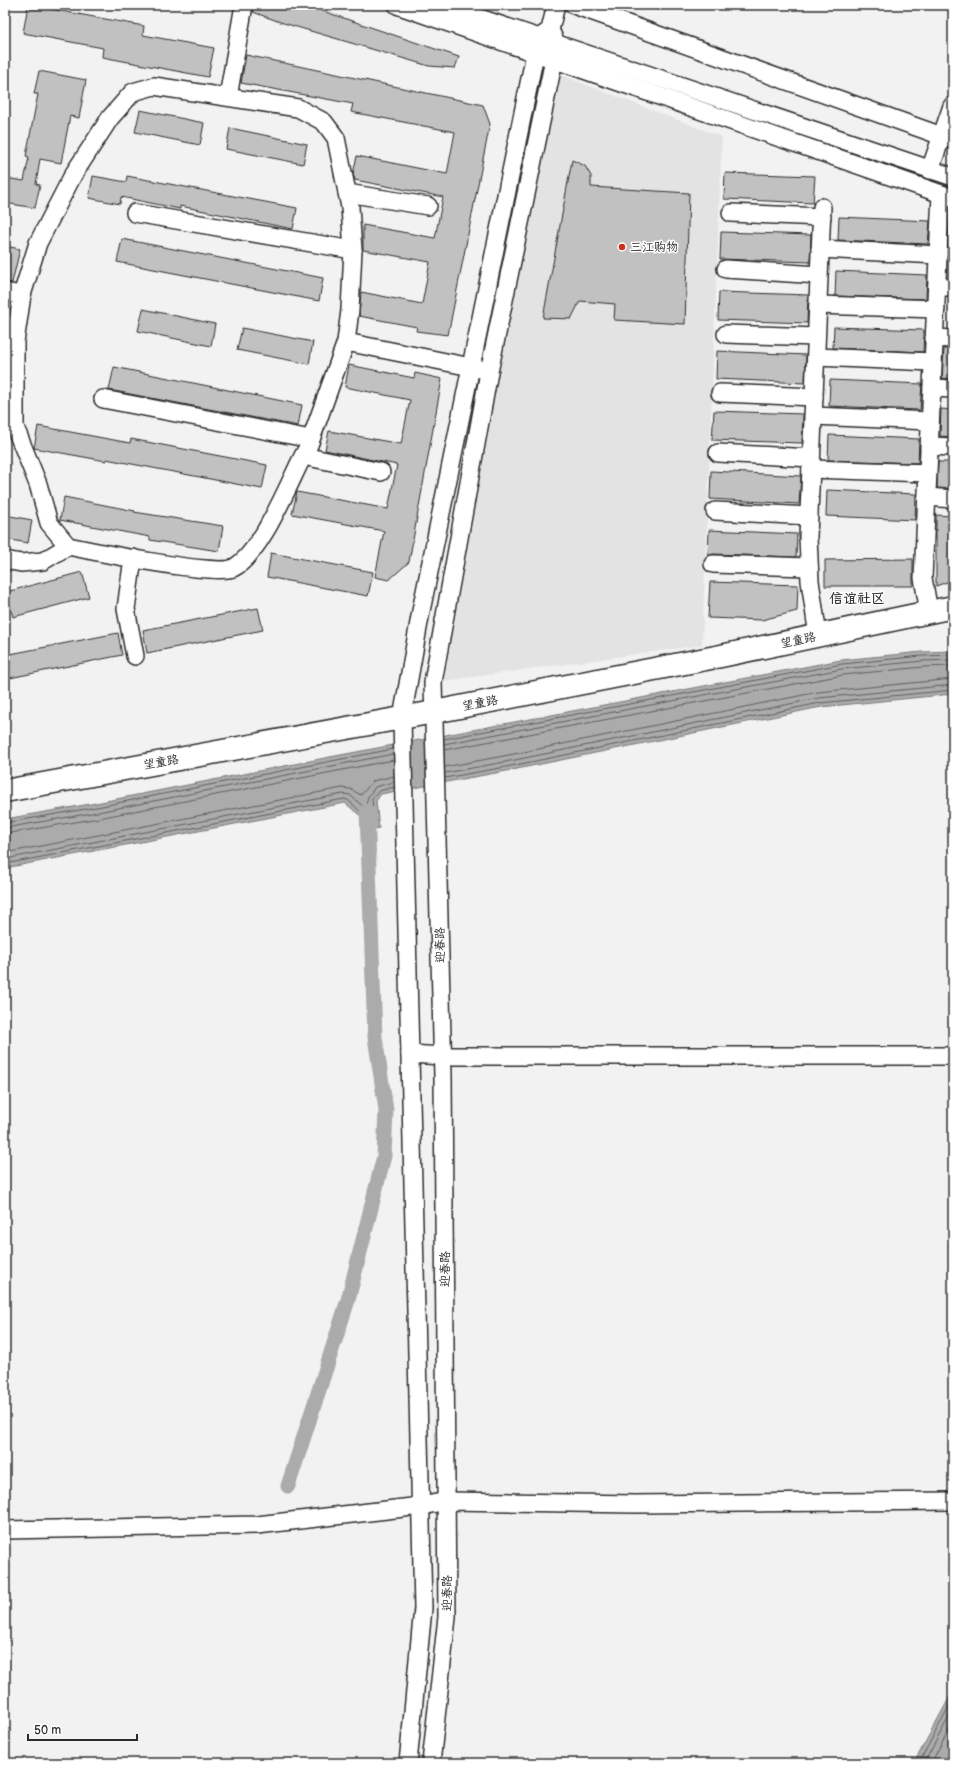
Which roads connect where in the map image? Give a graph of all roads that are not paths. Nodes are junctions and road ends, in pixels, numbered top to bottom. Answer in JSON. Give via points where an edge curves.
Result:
{"nodes":[{"id":1,"x":244,"y":5,"type":"edge"},
{"id":2,"x":397,"y":5,"type":"edge"},
{"id":3,"x":441,"y":5,"type":"edge"},
{"id":4,"x":556,"y":5,"type":"edge"},
{"id":5,"x":574,"y":5,"type":"edge"},
{"id":6,"x":547,"y":45,"type":"junction"},
{"id":7,"x":228,"y":97,"type":"junction"},
{"id":8,"x":952,"y":106,"type":"dead end"},
{"id":9,"x":947,"y":138,"type":"edge"},
{"id":10,"x":930,"y":170,"type":"junction"},
{"id":11,"x":953,"y":177,"type":"edge"},
{"id":12,"x":347,"y":193,"type":"junction"},
{"id":13,"x":947,"y":196,"type":"edge"},
{"id":14,"x":428,"y":206,"type":"dead end"},
{"id":15,"x":135,"y":213,"type":"dead end"},
{"id":16,"x":731,"y":213,"type":"dead end"},
{"id":17,"x":820,"y":249,"type":"junction"},
{"id":18,"x":353,"y":250,"type":"junction"},
{"id":19,"x":938,"y":255,"type":"junction"},
{"id":20,"x":726,"y":269,"type":"dead end"},
{"id":21,"x":819,"y":275,"type":"junction"},
{"id":22,"x":945,"y":287,"type":"edge"},
{"id":23,"x":5,"y":292,"type":"edge"},
{"id":24,"x":22,"y":295,"type":"junction"},
{"id":25,"x":818,"y":305,"type":"junction"},
{"id":26,"x":936,"y":309,"type":"junction"},
{"id":27,"x":726,"y":334,"type":"dead end"},
{"id":28,"x":816,"y":337,"type":"junction"},
{"id":29,"x":934,"y":338,"type":"junction"},
{"id":30,"x":953,"y":339,"type":"edge"},
{"id":31,"x":346,"y":342,"type":"junction"},
{"id":32,"x":816,"y":357,"type":"junction"},
{"id":33,"x":933,"y":362,"type":"junction"},
{"id":34,"x":471,"y":367,"type":"junction"},
{"id":35,"x":489,"y":372,"type":"junction"},
{"id":36,"x":932,"y":388,"type":"junction"},
{"id":37,"x":953,"y":389,"type":"edge"},
{"id":38,"x":720,"y":393,"type":"dead end"},
{"id":39,"x":814,"y":397,"type":"junction"},
{"id":40,"x":103,"y":399,"type":"dead end"},
{"id":41,"x":813,"y":416,"type":"junction"},
{"id":42,"x":930,"y":420,"type":"junction"},
{"id":43,"x":10,"y":426,"type":"edge"},
{"id":44,"x":311,"y":439,"type":"junction"},
{"id":45,"x":929,"y":446,"type":"junction"},
{"id":46,"x":953,"y":447,"type":"edge"},
{"id":47,"x":718,"y":453,"type":"dead end"},
{"id":48,"x":303,"y":456,"type":"junction"},
{"id":49,"x":811,"y":463,"type":"junction"},
{"id":50,"x":381,"y":472,"type":"dead end"},
{"id":51,"x":928,"y":473,"type":"junction"},
{"id":52,"x":927,"y":497,"type":"junction"},
{"id":53,"x":953,"y":498,"type":"edge"},
{"id":54,"x":715,"y":511,"type":"dead end"},
{"id":55,"x":809,"y":516,"type":"junction"},
{"id":56,"x":68,"y":546,"type":"junction"},
{"id":57,"x":133,"y":558,"type":"junction"},
{"id":58,"x":5,"y":560,"type":"edge"},
{"id":59,"x":714,"y":564,"type":"dead end"},
{"id":60,"x":809,"y":567,"type":"junction"},
{"id":61,"x":953,"y":607,"type":"edge"},
{"id":62,"x":929,"y":612,"type":"junction"},
{"id":63,"x":818,"y":636,"type":"junction"},
{"id":64,"x":134,"y":656,"type":"dead end"},
{"id":65,"x":434,"y":712,"type":"junction"},
{"id":66,"x":402,"y":718,"type":"junction"},
{"id":67,"x":5,"y":791,"type":"edge"},
{"id":68,"x":410,"y":1054,"type":"junction"},
{"id":69,"x":442,"y":1056,"type":"junction"},
{"id":70,"x":953,"y":1056,"type":"edge"},
{"id":71,"x":446,"y":1501,"type":"junction"},
{"id":72,"x":953,"y":1501,"type":"edge"},
{"id":73,"x":421,"y":1506,"type":"junction"},
{"id":74,"x":5,"y":1530,"type":"edge"},
{"id":75,"x":408,"y":1763,"type":"edge"},
{"id":76,"x":431,"y":1763,"type":"edge"}],
"edges":[{"from":1,"to":7,"type":"street"},
{"from":2,"to":6,"type":"street"},
{"from":3,"to":6,"type":"street"},
{"from":4,"to":6,"type":"street"},
{"from":5,"to":9,"type":"street"},
{"from":6,"to":10,"type":"street"},
{"from":6,"to":13,"type":"street"},
{"from":6,"to":34,"type":"street","name":"迎春路"},
{"from":6,"to":35,"type":"street","name":"迎春路"},
{"from":7,"to":12,"type":"street","via":[[298,108],[324,122],[336,138]]},
{"from":7,"to":24,"type":"street","via":[[154,86],[133,92],[110,118],[72,175],[38,243]]},
{"from":8,"to":9,"type":"street"},
{"from":9,"to":10,"type":"street"},
{"from":10,"to":11,"type":"street"},
{"from":12,"to":14,"type":"street"},
{"from":12,"to":18,"type":"street"},
{"from":13,"to":19,"type":"street"},
{"from":15,"to":18,"type":"street"},
{"from":16,"to":17,"type":"street","via":[[822,212]]},
{"from":17,"to":19,"type":"street"},
{"from":17,"to":21,"type":"street"},
{"from":18,"to":31,"type":"street"},
{"from":19,"to":22,"type":"street"},
{"from":20,"to":21,"type":"street"},
{"from":21,"to":25,"type":"street"},
{"from":22,"to":26,"type":"street"},
{"from":23,"to":24,"type":"street"},
{"from":24,"to":43,"type":"street","via":[[15,342]]},
{"from":25,"to":26,"type":"street"},
{"from":25,"to":28,"type":"street"},
{"from":26,"to":29,"type":"street"},
{"from":27,"to":28,"type":"street"},
{"from":28,"to":32,"type":"street"},
{"from":29,"to":30,"type":"street"},
{"from":29,"to":33,"type":"street"},
{"from":31,"to":34,"type":"street"},
{"from":31,"to":44,"type":"street"},
{"from":32,"to":33,"type":"street"},
{"from":32,"to":39,"type":"street"},
{"from":33,"to":36,"type":"street"},
{"from":34,"to":35,"type":"street"},
{"from":34,"to":66,"type":"street","name":"迎春路"},
{"from":35,"to":65,"type":"street","name":"迎春路","via":[[433,682]]},
{"from":36,"to":37,"type":"street"},
{"from":36,"to":42,"type":"street"},
{"from":38,"to":39,"type":"street"},
{"from":39,"to":41,"type":"street"},
{"from":40,"to":44,"type":"street"},
{"from":41,"to":42,"type":"street"},
{"from":41,"to":49,"type":"street"},
{"from":42,"to":45,"type":"street"},
{"from":43,"to":56,"type":"street","via":[[38,484],[49,523]]},
{"from":44,"to":48,"type":"street"},
{"from":45,"to":46,"type":"street"},
{"from":45,"to":51,"type":"street"},
{"from":47,"to":49,"type":"street"},
{"from":48,"to":50,"type":"street"},
{"from":48,"to":57,"type":"street","via":[[261,539],[249,556],[232,569],[210,569]]},
{"from":49,"to":51,"type":"street"},
{"from":49,"to":55,"type":"street"},
{"from":51,"to":52,"type":"street"},
{"from":52,"to":53,"type":"street"},
{"from":52,"to":62,"type":"street","via":[[923,578]]},
{"from":54,"to":55,"type":"street"},
{"from":55,"to":60,"type":"street"},
{"from":56,"to":57,"type":"street"},
{"from":56,"to":58,"type":"street","via":[[43,561],[21,563]]},
{"from":57,"to":64,"type":"street","via":[[126,610]]},
{"from":59,"to":60,"type":"street"},
{"from":60,"to":63,"type":"street"},
{"from":61,"to":62,"type":"main road","name":"望童路"},
{"from":62,"to":63,"type":"main road","name":"望童路"},
{"from":63,"to":65,"type":"main road","name":"望童路"},
{"from":65,"to":66,"type":"main road","name":"望童路"},
{"from":65,"to":69,"type":"street","name":"迎春路"},
{"from":66,"to":67,"type":"main road","name":"望童路"},
{"from":66,"to":68,"type":"street","name":"迎春路"},
{"from":68,"to":69,"type":"street"},
{"from":68,"to":73,"type":"street","name":"迎春路"},
{"from":69,"to":70,"type":"street"},
{"from":69,"to":71,"type":"street","name":"迎春路"},
{"from":71,"to":72,"type":"street","via":[[635,1504]]},
{"from":71,"to":73,"type":"street"},
{"from":71,"to":76,"type":"street","name":"迎春路","via":[[447,1617]]},
{"from":73,"to":74,"type":"street","via":[[257,1525]]},
{"from":73,"to":75,"type":"street","name":"迎春路","via":[[423,1608]]}]}
